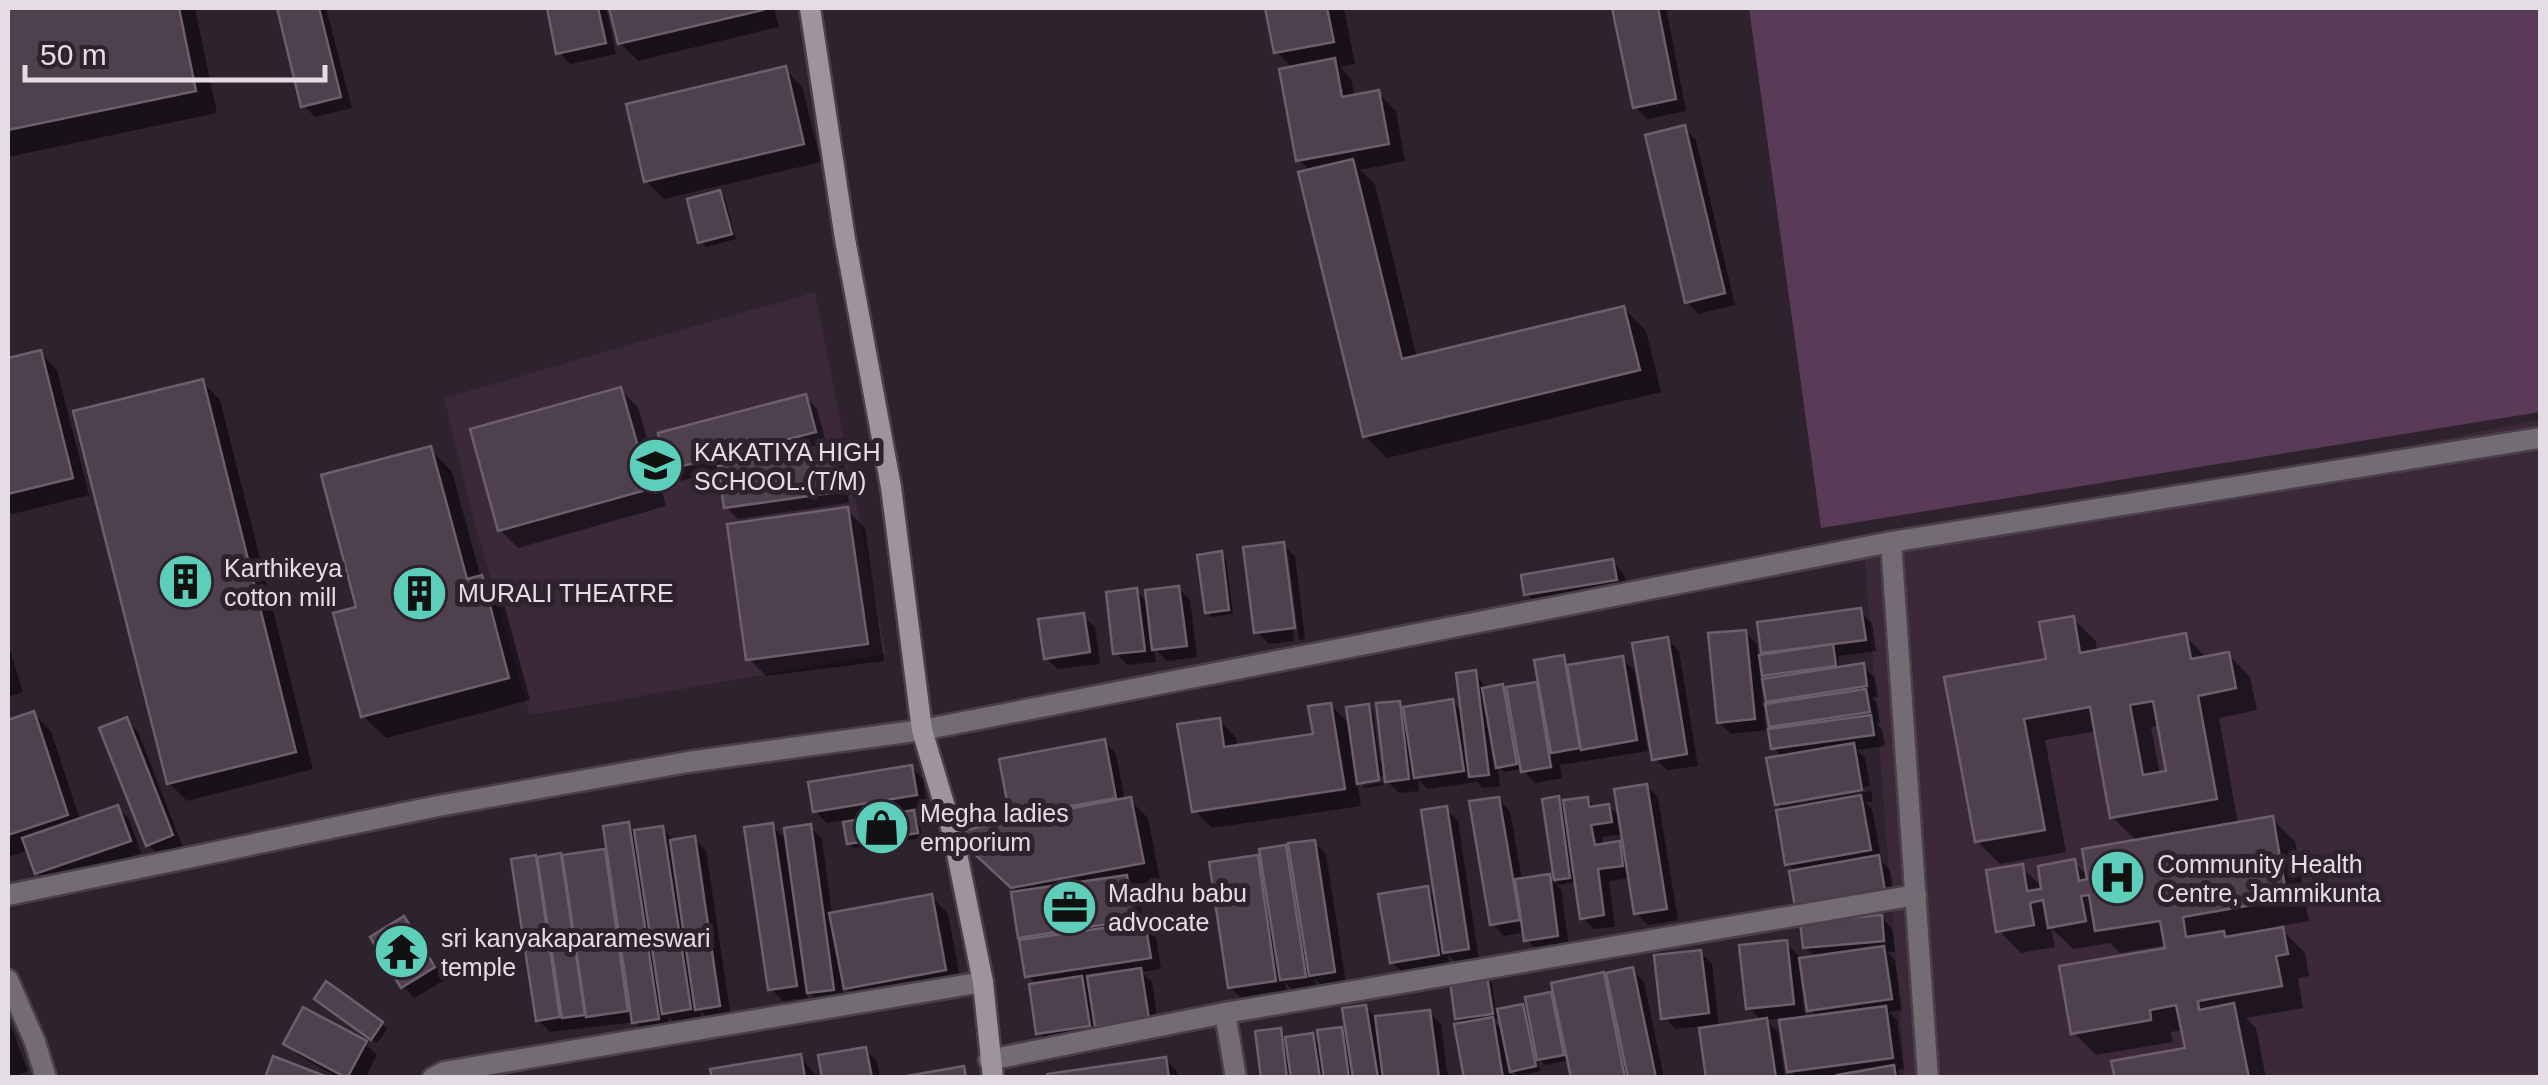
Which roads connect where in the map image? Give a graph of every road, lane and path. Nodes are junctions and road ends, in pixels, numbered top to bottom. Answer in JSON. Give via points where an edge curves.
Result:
{"nodes":[{"id":1,"x":810,"y":8,"type":"edge"},
{"id":2,"x":2540,"y":438,"type":"edge"},
{"id":3,"x":1890,"y":542,"type":"junction"},
{"id":4,"x":922,"y":730,"type":"junction"},
{"id":5,"x":8,"y":895,"type":"edge"},
{"id":6,"x":1916,"y":895,"type":"junction"},
{"id":7,"x":8,"y":980,"type":"edge"},
{"id":8,"x":983,"y":982,"type":"junction"},
{"id":9,"x":1225,"y":1012,"type":"junction"},
{"id":10,"x":991,"y":1069,"type":"edge"},
{"id":11,"x":46,"y":1078,"type":"edge"},
{"id":12,"x":433,"y":1078,"type":"edge"},
{"id":13,"x":1236,"y":1078,"type":"edge"},
{"id":14,"x":1928,"y":1078,"type":"edge"}],
"edges":[{"from":1,"to":4,"type":"main road","via":[[892,487]]},
{"from":2,"to":3,"type":"street"},
{"from":3,"to":4,"type":"street"},
{"from":3,"to":6,"type":"street"},
{"from":4,"to":5,"type":"street","via":[[457,803]]},
{"from":4,"to":8,"type":"main road","via":[[953,834]]},
{"from":6,"to":9,"type":"street"},
{"from":6,"to":14,"type":"street"},
{"from":7,"to":11,"type":"street"},
{"from":8,"to":10,"type":"main road"},
{"from":8,"to":12,"type":"street"},
{"from":9,"to":10,"type":"street"},
{"from":9,"to":13,"type":"street"}]}
